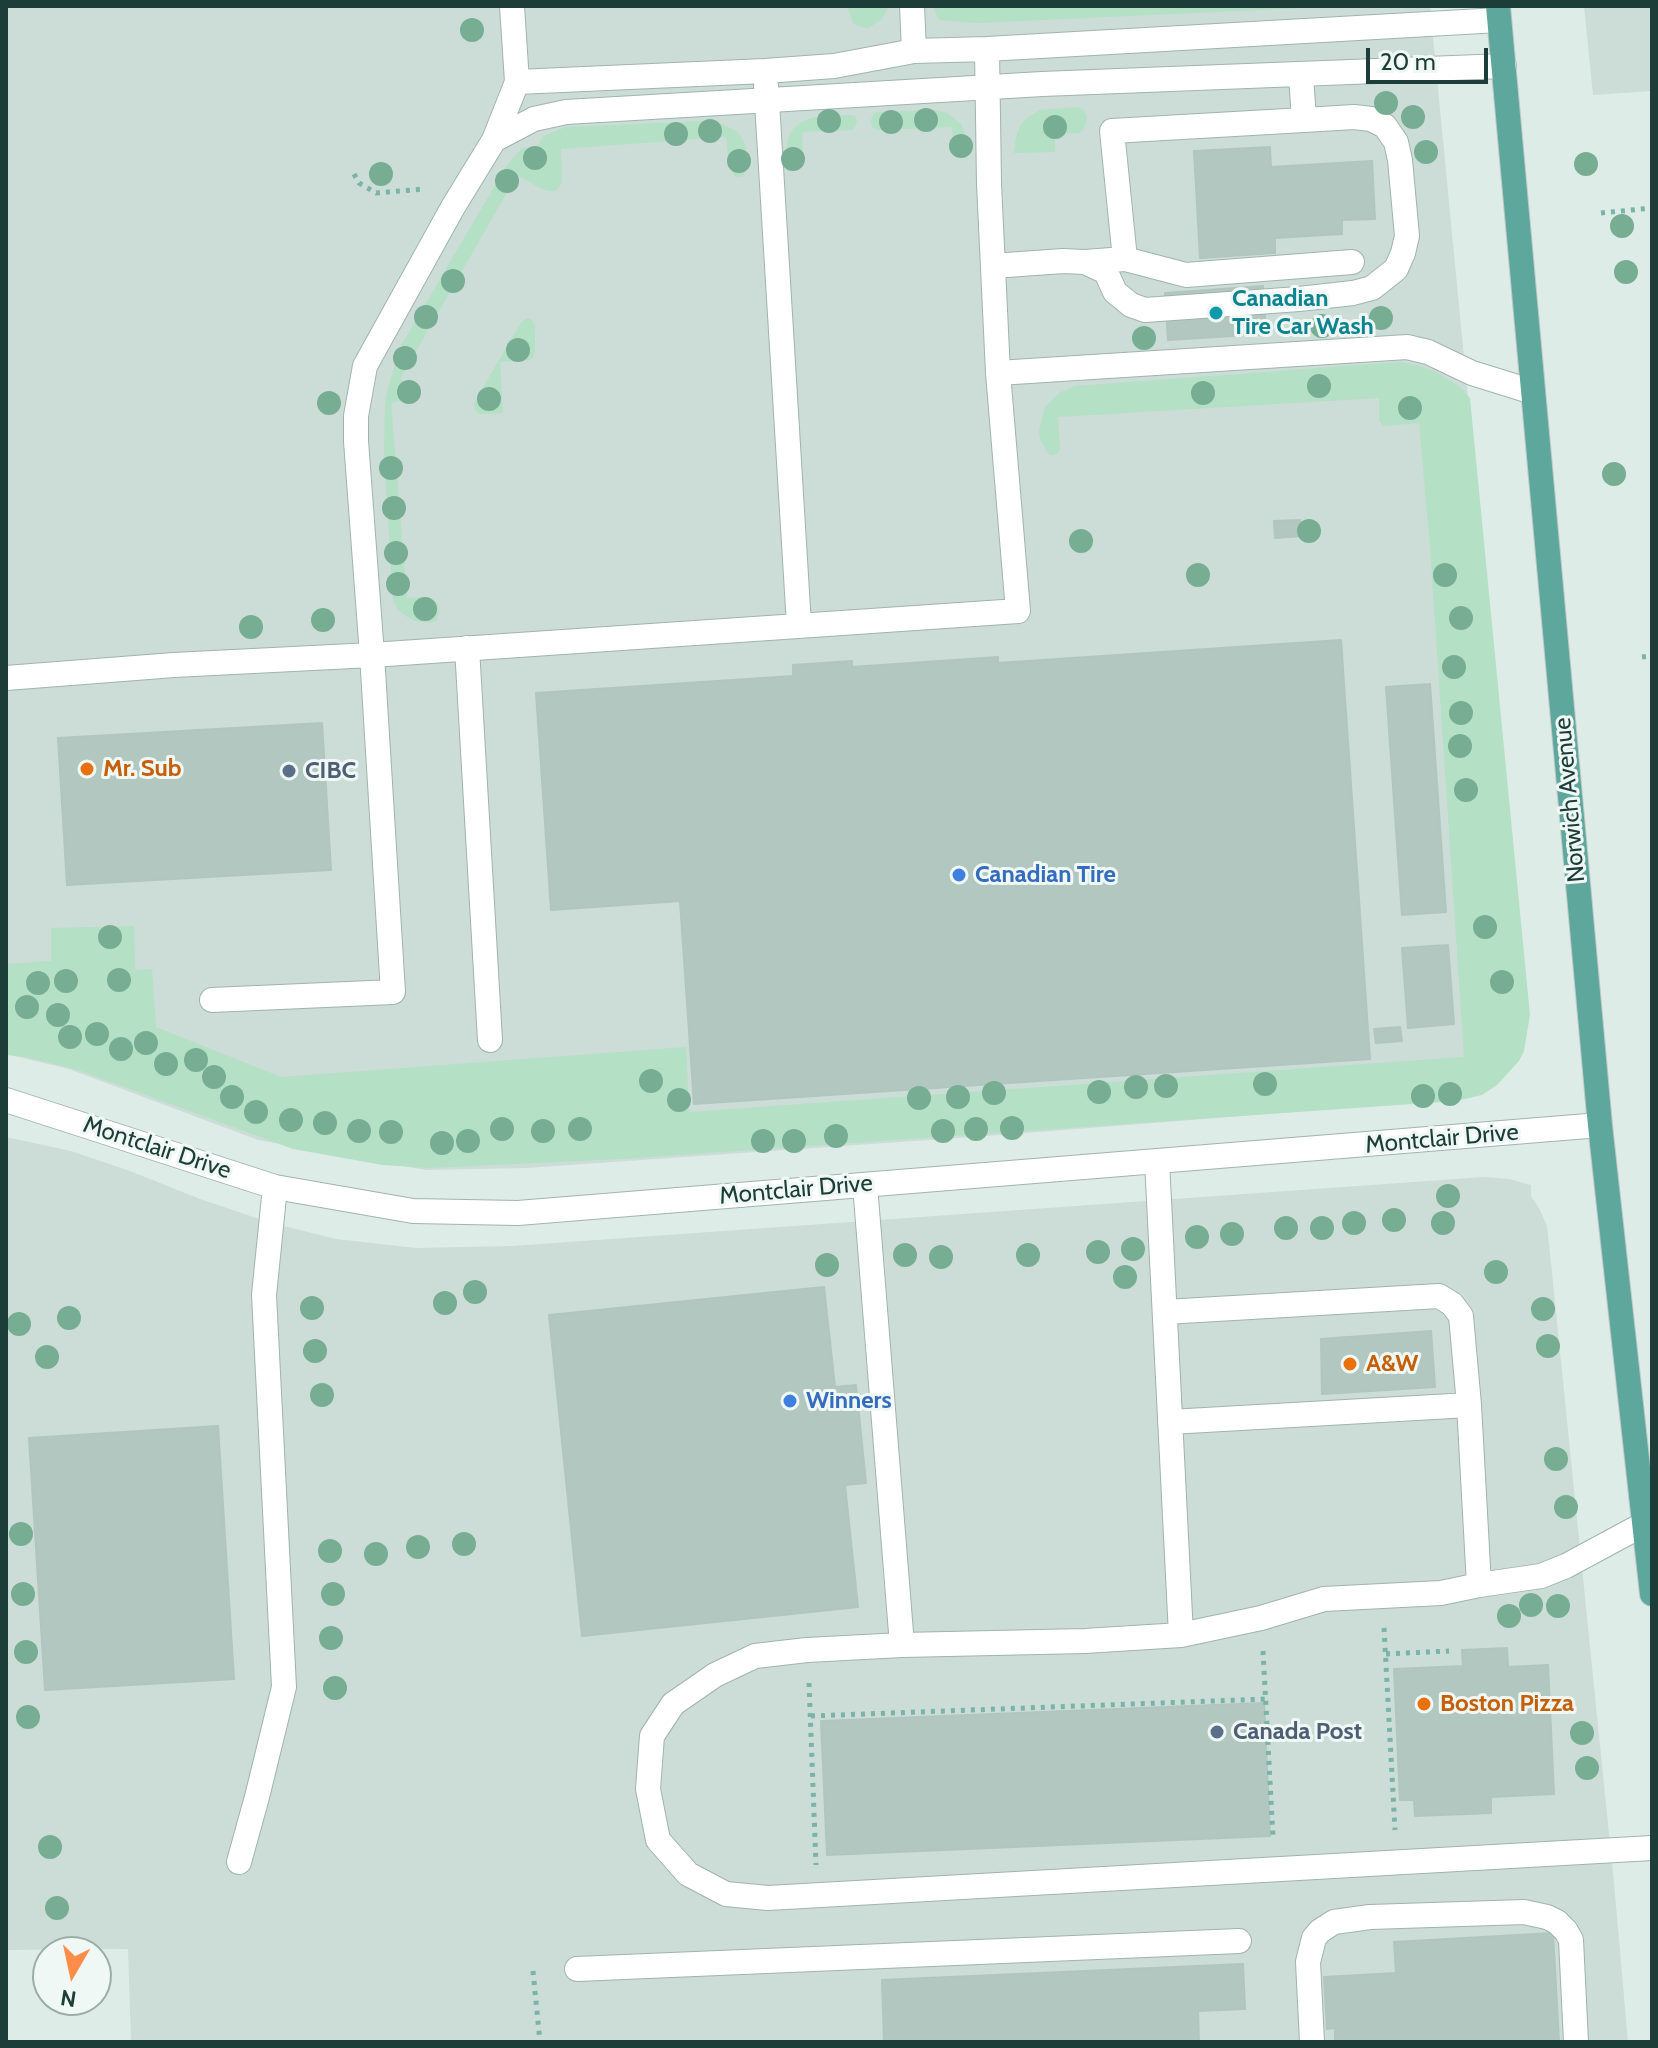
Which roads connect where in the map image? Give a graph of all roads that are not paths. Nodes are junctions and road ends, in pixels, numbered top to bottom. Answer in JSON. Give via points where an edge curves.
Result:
{"nodes":[{"id":1,"x":512,"y":6,"type":"edge"},
{"id":2,"x":912,"y":6,"type":"edge"},
{"id":3,"x":1499,"y":13,"type":"edge"},
{"id":4,"x":987,"y":49,"type":"junction"},
{"id":5,"x":914,"y":51,"type":"junction"},
{"id":6,"x":1504,"y":66,"type":"junction"},
{"id":7,"x":765,"y":71,"type":"junction"},
{"id":8,"x":1301,"y":75,"type":"junction"},
{"id":9,"x":517,"y":82,"type":"junction"},
{"id":10,"x":987,"y":87,"type":"junction"},
{"id":11,"x":767,"y":100,"type":"junction"},
{"id":12,"x":1304,"y":120,"type":"junction"},
{"id":13,"x":494,"y":140,"type":"junction"},
{"id":14,"x":1125,"y":259,"type":"junction"},
{"id":15,"x":1085,"y":262,"type":"junction"},
{"id":16,"x":1352,"y":262,"type":"dead end"},
{"id":17,"x":993,"y":266,"type":"junction"},
{"id":18,"x":998,"y":373,"type":"junction"},
{"id":19,"x":1533,"y":392,"type":"junction"},
{"id":20,"x":799,"y":625,"type":"junction"},
{"id":21,"x":467,"y":648,"type":"junction"},
{"id":22,"x":372,"y":655,"type":"junction"},
{"id":23,"x":6,"y":678,"type":"edge"},
{"id":24,"x":212,"y":1000,"type":"dead end"},
{"id":25,"x":490,"y":1040,"type":"dead end"},
{"id":26,"x":6,"y":1100,"type":"edge"},
{"id":27,"x":1600,"y":1125,"type":"junction"},
{"id":28,"x":1157,"y":1161,"type":"junction"},
{"id":29,"x":865,"y":1185,"type":"junction"},
{"id":30,"x":275,"y":1187,"type":"junction"},
{"id":31,"x":1165,"y":1312,"type":"junction"},
{"id":32,"x":1469,"y":1405,"type":"junction"},
{"id":33,"x":1170,"y":1422,"type":"junction"},
{"id":34,"x":1644,"y":1524,"type":"junction"},
{"id":35,"x":1479,"y":1585,"type":"junction"},
{"id":36,"x":1652,"y":1594,"type":"edge"},
{"id":37,"x":1181,"y":1635,"type":"junction"},
{"id":38,"x":902,"y":1645,"type":"junction"},
{"id":39,"x":1652,"y":1848,"type":"edge"},
{"id":40,"x":239,"y":1862,"type":"dead end"},
{"id":41,"x":1239,"y":1941,"type":"dead end"},
{"id":42,"x":577,"y":1969,"type":"dead end"},
{"id":43,"x":1312,"y":2042,"type":"edge"},
{"id":44,"x":1576,"y":2042,"type":"edge"}],
"edges":[{"from":1,"to":9,"type":"street"},
{"from":2,"to":5,"type":"street"},
{"from":3,"to":4,"type":"street"},
{"from":3,"to":6,"type":"main road","name":"Norwich Avenue"},
{"from":4,"to":5,"type":"street"},
{"from":4,"to":10,"type":"street"},
{"from":5,"to":7,"type":"street","via":[[834,66]]},
{"from":6,"to":8,"type":"street"},
{"from":6,"to":19,"type":"main road","name":"Norwich Avenue"},
{"from":7,"to":9,"type":"street"},
{"from":7,"to":11,"type":"street"},
{"from":8,"to":10,"type":"street"},
{"from":8,"to":12,"type":"street"},
{"from":9,"to":13,"type":"street"},
{"from":10,"to":11,"type":"street"},
{"from":10,"to":17,"type":"street"},
{"from":11,"to":13,"type":"street","via":[[566,112],[534,119]]},
{"from":11,"to":20,"type":"street"},
{"from":12,"to":14,"type":"street","via":[[1112,131]]},
{"from":12,"to":15,"type":"street","via":[[1371,119],[1385,126],[1396,142],[1407,236],[1396,269],[1383,281],[1353,293],[1145,310],[1115,292],[1106,272]]},
{"from":13,"to":22,"type":"street","via":[[365,366],[356,441]]},
{"from":14,"to":15,"type":"street"},
{"from":14,"to":16,"type":"street","via":[[1186,275]]},
{"from":15,"to":17,"type":"street"},
{"from":17,"to":18,"type":"street"},
{"from":18,"to":19,"type":"street","via":[[1407,347]]},
{"from":18,"to":20,"type":"street","via":[[1018,611]]},
{"from":19,"to":27,"type":"main road","name":"Norwich Avenue"},
{"from":20,"to":21,"type":"street"},
{"from":21,"to":22,"type":"street"},
{"from":21,"to":25,"type":"street"},
{"from":22,"to":23,"type":"street"},
{"from":22,"to":24,"type":"street","via":[[393,992]]},
{"from":26,"to":30,"type":"street","name":"Montclair Drive"},
{"from":27,"to":28,"type":"street","name":"Montclair Drive"},
{"from":27,"to":34,"type":"main road","name":"Norwich Avenue"},
{"from":28,"to":29,"type":"street","name":"Montclair Drive"},
{"from":28,"to":31,"type":"street"},
{"from":29,"to":30,"type":"street","name":"Montclair Drive","via":[[518,1213],[413,1211]]},
{"from":29,"to":38,"type":"street"},
{"from":30,"to":40,"type":"street","via":[[264,1295],[284,1687]]},
{"from":31,"to":32,"type":"street","via":[[1439,1296],[1461,1316]]},
{"from":31,"to":33,"type":"street"},
{"from":32,"to":33,"type":"street"},
{"from":32,"to":35,"type":"street"},
{"from":33,"to":37,"type":"street"},
{"from":34,"to":35,"type":"street","via":[[1553,1572]]},
{"from":34,"to":36,"type":"main road","name":"Norwich Avenue"},
{"from":35,"to":37,"type":"street","via":[[1441,1593],[1324,1599]]},
{"from":37,"to":38,"type":"street"},
{"from":38,"to":39,"type":"street","via":[[755,1656],[673,1704],[652,1736],[648,1789],[658,1840],[688,1874],[726,1894],[768,1898]]},
{"from":41,"to":42,"type":"street"},
{"from":43,"to":44,"type":"street","via":[[1308,1962],[1314,1938],[1334,1922],[1524,1912],[1557,1922],[1571,1940]]}]}
